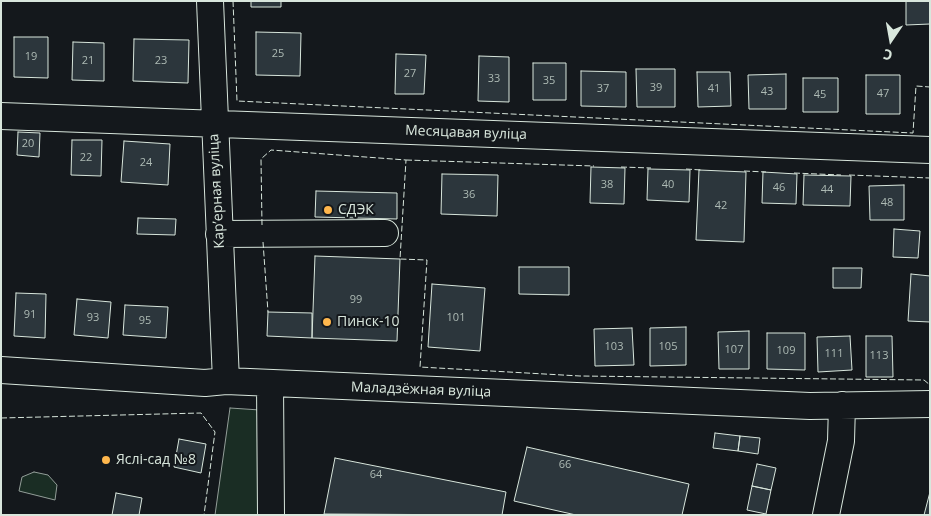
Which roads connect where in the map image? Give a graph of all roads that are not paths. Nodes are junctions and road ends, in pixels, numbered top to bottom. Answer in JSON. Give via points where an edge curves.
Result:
{"nodes":[{"id":1,"x":210,"y":1,"type":"edge"},
{"id":2,"x":1,"y":116,"type":"edge"},
{"id":3,"x":214,"y":125,"type":"junction"},
{"id":4,"x":930,"y":150,"type":"edge"},
{"id":5,"x":219,"y":234,"type":"junction"},
{"id":6,"x":385,"y":234,"type":"dead end"},
{"id":7,"x":1,"y":370,"type":"edge"},
{"id":8,"x":226,"y":381,"type":"junction"},
{"id":9,"x":270,"y":384,"type":"junction"},
{"id":10,"x":930,"y":404,"type":"edge"},
{"id":11,"x":842,"y":405,"type":"junction"},
{"id":12,"x":271,"y":515,"type":"edge"},
{"id":13,"x":826,"y":515,"type":"edge"}],
"edges":[{"from":1,"to":3,"type":"street","name":"Карʼерная вуліца"},
{"from":2,"to":3,"type":"street","name":"Месяцавая вуліца"},
{"from":3,"to":4,"type":"street","name":"Месяцавая вуліца"},
{"from":3,"to":5,"type":"street","name":"Карʼерная вуліца"},
{"from":5,"to":6,"type":"street"},
{"from":5,"to":8,"type":"street","name":"Карʼерная вуліца"},
{"from":7,"to":8,"type":"street","name":"Маладзёжная вуліца","via":[[205,383]]},
{"from":8,"to":9,"type":"street","name":"Маладзёжная вуліца"},
{"from":9,"to":11,"type":"street","name":"Маладзёжная вуліца"},
{"from":9,"to":12,"type":"street"},
{"from":10,"to":11,"type":"street","name":"Маладзёжная вуліца"},
{"from":11,"to":13,"type":"street","via":[[841,442]]}]}
